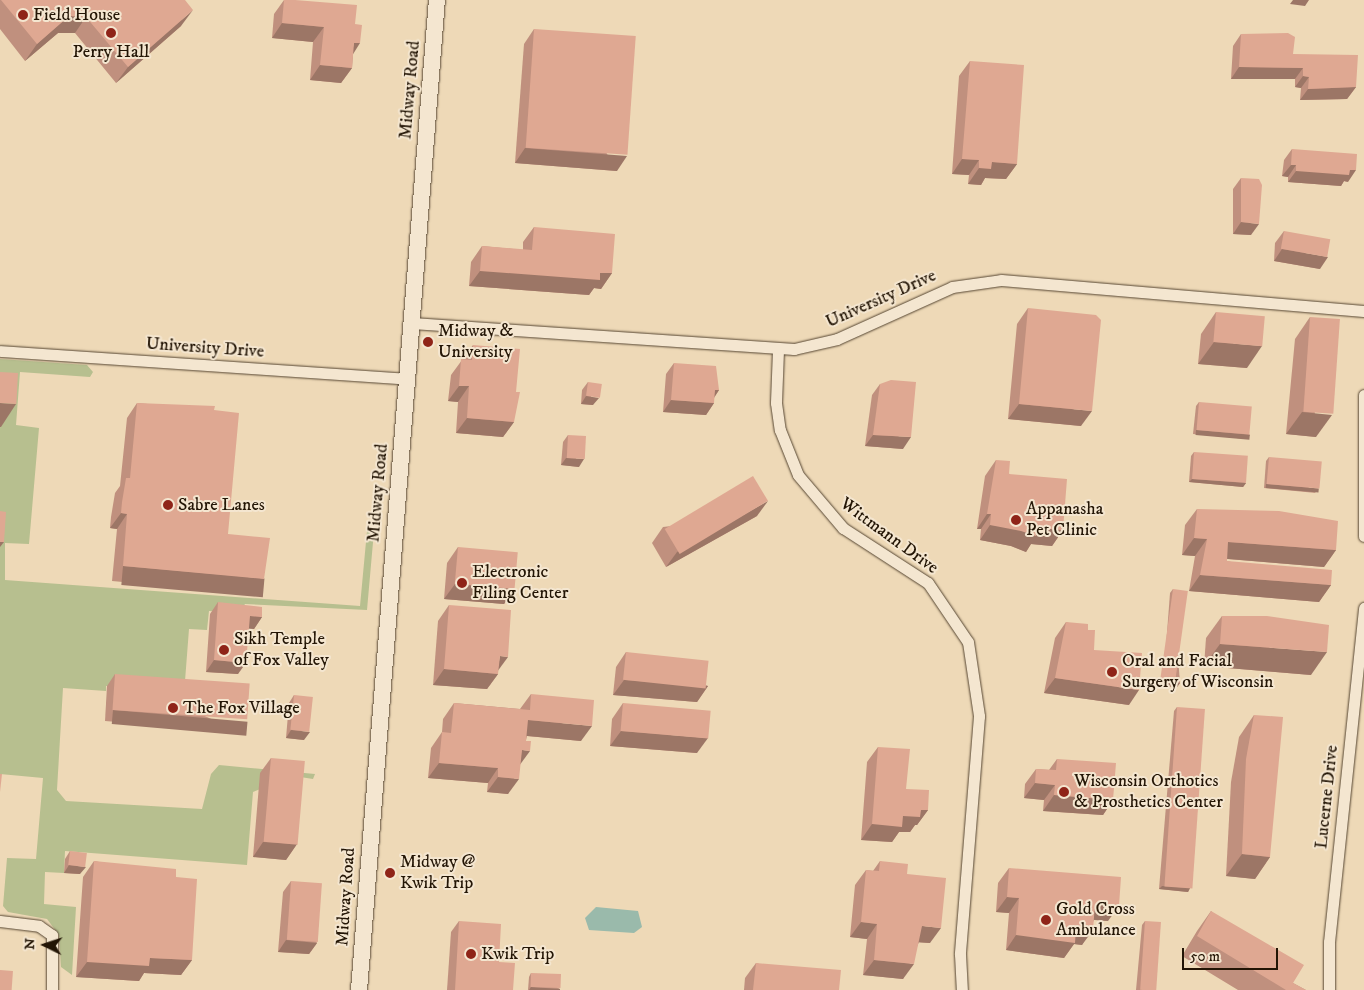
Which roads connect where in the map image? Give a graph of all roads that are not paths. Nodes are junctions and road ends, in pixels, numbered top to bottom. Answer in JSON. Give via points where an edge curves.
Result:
{"nodes":[{"id":1,"x":438,"y":0,"type":"edge"},
{"id":2,"x":1364,"y":311,"type":"edge"},
{"id":3,"x":412,"y":323,"type":"junction"},
{"id":4,"x":778,"y":350,"type":"junction"},
{"id":5,"x":0,"y":351,"type":"edge"},
{"id":6,"x":407,"y":379,"type":"junction"},
{"id":7,"x":1364,"y":395,"type":"edge"},
{"id":8,"x":1364,"y":536,"type":"edge"},
{"id":9,"x":1364,"y":608,"type":"edge"},
{"id":10,"x":0,"y":921,"type":"edge"},
{"id":11,"x":52,"y":990,"type":"edge"},
{"id":12,"x":359,"y":990,"type":"edge"},
{"id":13,"x":962,"y":990,"type":"edge"},
{"id":14,"x":1329,"y":990,"type":"edge"}],
"edges":[{"from":1,"to":3,"type":"main road","name":"Midway Road"},
{"from":2,"to":4,"type":"street","name":"University Drive","via":[[984,281],[931,294],[837,339]]},
{"from":3,"to":4,"type":"street","name":"University Drive"},
{"from":3,"to":6,"type":"main road","name":"Midway Road"},
{"from":4,"to":13,"type":"street","name":"Wittmann Drive","via":[[776,403],[780,430],[811,496],[842,528],[928,583],[968,642],[979,716],[960,954]]},
{"from":5,"to":6,"type":"street","name":"University Drive"},
{"from":6,"to":12,"type":"main road","name":"Midway Road"},
{"from":7,"to":8,"type":"street"},
{"from":9,"to":14,"type":"street","name":"Lucerne Drive","via":[[1330,932]]},
{"from":10,"to":11,"type":"street","via":[[39,926],[52,935]]}]}
